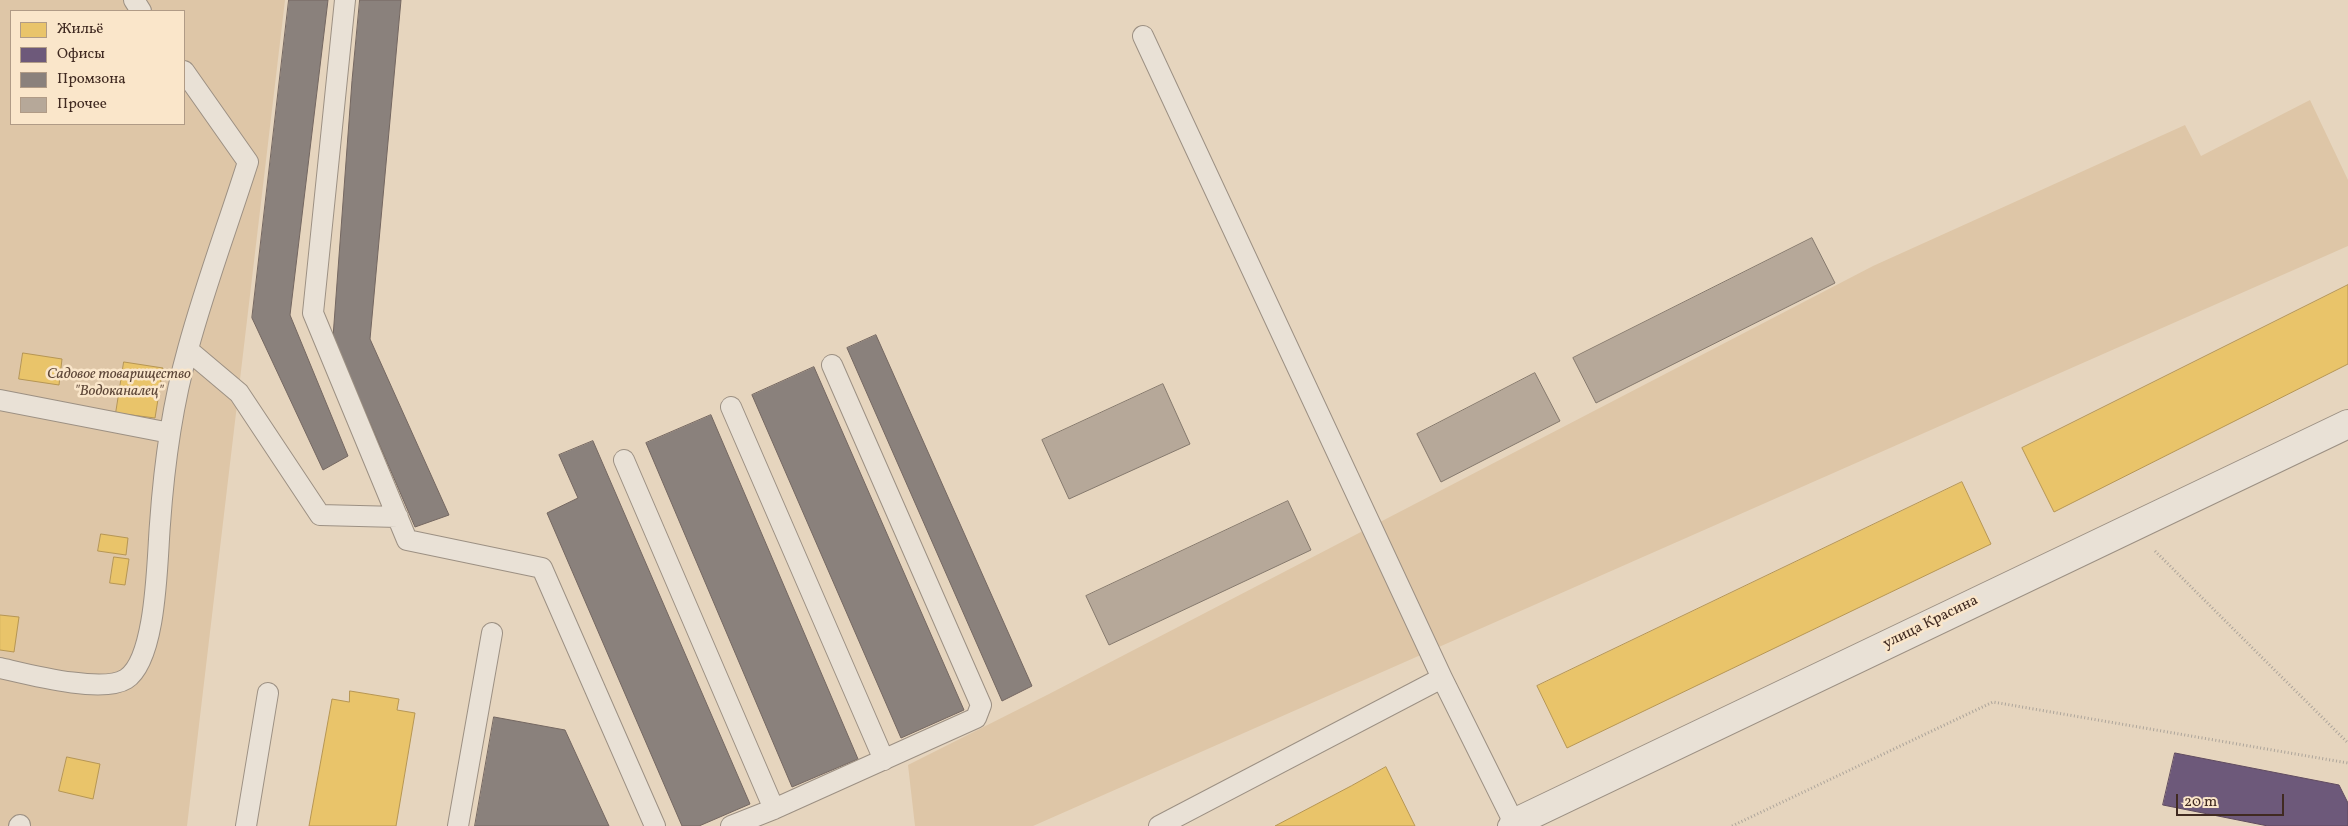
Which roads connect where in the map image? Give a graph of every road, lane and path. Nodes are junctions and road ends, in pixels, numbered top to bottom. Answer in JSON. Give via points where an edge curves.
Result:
{"nodes":[{"id":1,"x":345,"y":0,"type":"edge"},
{"id":2,"x":1143,"y":36,"type":"dead end"},
{"id":3,"x":185,"y":72,"type":"edge"},
{"id":4,"x":188,"y":350,"type":"junction"},
{"id":5,"x":832,"y":365,"type":"dead end"},
{"id":6,"x":0,"y":400,"type":"edge"},
{"id":7,"x":731,"y":407,"type":"dead end"},
{"id":8,"x":2347,"y":425,"type":"edge"},
{"id":9,"x":170,"y":433,"type":"junction"},
{"id":10,"x":624,"y":460,"type":"dead end"},
{"id":11,"x":398,"y":517,"type":"junction"},
{"id":12,"x":2132,"y":527,"type":"junction"},
{"id":13,"x":492,"y":633,"type":"dead end"},
{"id":14,"x":0,"y":668,"type":"edge"},
{"id":15,"x":1442,"y":678,"type":"junction"},
{"id":16,"x":268,"y":693,"type":"dead end"},
{"id":17,"x":2348,"y":743,"type":"edge"},
{"id":18,"x":884,"y":760,"type":"junction"},
{"id":19,"x":2348,"y":763,"type":"edge"},
{"id":20,"x":774,"y":809,"type":"junction"},
{"id":21,"x":1513,"y":825,"type":"edge"},
{"id":22,"x":246,"y":826,"type":"edge"},
{"id":23,"x":458,"y":826,"type":"edge"},
{"id":24,"x":655,"y":826,"type":"edge"},
{"id":25,"x":731,"y":826,"type":"edge"},
{"id":26,"x":1159,"y":826,"type":"edge"},
{"id":27,"x":1732,"y":826,"type":"edge"}],
"edges":[{"from":1,"to":11,"type":"lane","via":[[313,313]]},
{"from":2,"to":15,"type":"lane"},
{"from":3,"to":4,"type":"lane","via":[[248,162]]},
{"from":4,"to":9,"type":"lane"},
{"from":4,"to":11,"type":"lane","via":[[239,394],[320,515]]},
{"from":5,"to":18,"type":"lane","via":[[981,705],[976,718]]},
{"from":6,"to":9,"type":"lane"},
{"from":7,"to":18,"type":"lane"},
{"from":8,"to":12,"type":"street","name":"улица Красина"},
{"from":9,"to":14,"type":"lane","via":[[156,590],[142,660],[126,680],[98,686]]},
{"from":10,"to":20,"type":"lane"},
{"from":11,"to":24,"type":"lane","via":[[407,540],[542,568]]},
{"from":12,"to":17,"type":"path"},
{"from":12,"to":21,"type":"street","name":"улица Красина"},
{"from":13,"to":23,"type":"lane"},
{"from":15,"to":21,"type":"lane"},
{"from":15,"to":26,"type":"lane"},
{"from":16,"to":22,"type":"lane"},
{"from":18,"to":20,"type":"lane"},
{"from":19,"to":27,"type":"path","via":[[1993,702]]},
{"from":20,"to":25,"type":"lane"}]}
